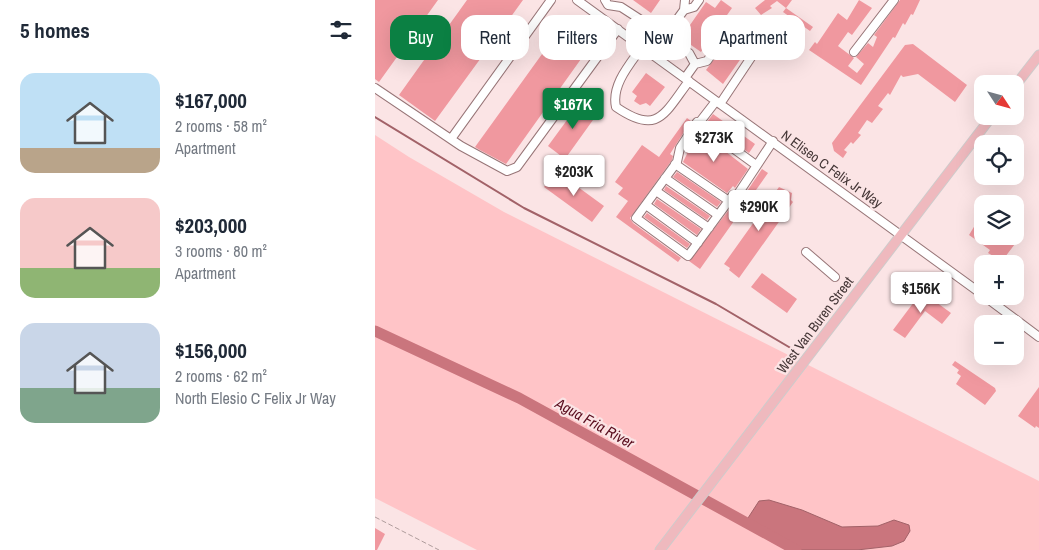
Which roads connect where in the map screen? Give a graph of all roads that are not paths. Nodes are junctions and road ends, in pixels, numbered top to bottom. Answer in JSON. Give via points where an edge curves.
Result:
{"nodes":[{"id":1,"x":551,"y":0,"type":"edge"},
{"id":2,"x":577,"y":0,"type":"edge"},
{"id":3,"x":685,"y":0,"type":"edge"},
{"id":4,"x":699,"y":0,"type":"edge"},
{"id":5,"x":894,"y":0,"type":"edge"},
{"id":6,"x":607,"y":2,"type":"edge"},
{"id":7,"x":684,"y":10,"type":"junction"},
{"id":8,"x":597,"y":15,"type":"edge"},
{"id":9,"x":601,"y":15,"type":"edge"},
{"id":10,"x":633,"y":15,"type":"edge"},
{"id":11,"x":680,"y":15,"type":"edge"},
{"id":12,"x":618,"y":29,"type":"joint"},
{"id":13,"x":626,"y":35,"type":"edge"},
{"id":14,"x":854,"y":52,"type":"dead end"},
{"id":15,"x":1039,"y":55,"type":"edge"},
{"id":16,"x":691,"y":57,"type":"edge"},
{"id":17,"x":636,"y":60,"type":"edge"},
{"id":18,"x":660,"y":60,"type":"edge"},
{"id":19,"x":695,"y":64,"type":"junction"},
{"id":20,"x":1024,"y":75,"type":"edge"},
{"id":21,"x":687,"y":80,"type":"junction"},
{"id":22,"x":375,"y":88,"type":"edge"},
{"id":23,"x":718,"y":102,"type":"junction"},
{"id":24,"x":699,"y":123,"type":"junction"},
{"id":25,"x":985,"y":125,"type":"edge"},
{"id":26,"x":451,"y":139,"type":"junction"},
{"id":27,"x":773,"y":141,"type":"junction"},
{"id":28,"x":675,"y":164,"type":"junction"},
{"id":29,"x":756,"y":165,"type":"junction"},
{"id":30,"x":665,"y":178,"type":"junction"},
{"id":31,"x":656,"y":191,"type":"junction"},
{"id":32,"x":729,"y":201,"type":"junction"},
{"id":33,"x":646,"y":205,"type":"junction"},
{"id":34,"x":718,"y":215,"type":"junction"},
{"id":35,"x":709,"y":228,"type":"junction"},
{"id":36,"x":901,"y":235,"type":"junction"},
{"id":37,"x":698,"y":243,"type":"junction"},
{"id":38,"x":806,"y":252,"type":"dead end"},
{"id":39,"x":835,"y":277,"type":"dead end"},
{"id":40,"x":974,"y":289,"type":"edge"},
{"id":41,"x":995,"y":305,"type":"edge"},
{"id":42,"x":1039,"y":337,"type":"edge"},
{"id":43,"x":660,"y":550,"type":"edge"}],
"edges":[{"from":1,"to":26,"type":"street"},
{"from":2,"to":8,"type":"street","name":"N Eliseo C Felix Jr Way"},
{"from":3,"to":7,"type":"street"},
{"from":4,"to":7,"type":"street","via":[[694,7]]},
{"from":5,"to":14,"type":"street"},
{"from":6,"to":9,"type":"street"},
{"from":6,"to":10,"type":"street"},
{"from":7,"to":11,"type":"street"},
{"from":12,"to":13,"type":"street","name":"N Eliseo C Felix Jr Way"},
{"from":12,"to":26,"type":"street","via":[[514,170],[507,171]]},
{"from":15,"to":20,"type":"main road"},
{"from":16,"to":19,"type":"street"},
{"from":17,"to":21,"type":"street","via":[[617,87],[614,100],[616,107],[634,120],[663,117]]},
{"from":18,"to":21,"type":"street","name":"N Eliseo C Felix Jr Way"},
{"from":19,"to":21,"type":"street"},
{"from":19,"to":23,"type":"street","via":[[707,60],[733,24],[760,44]]},
{"from":21,"to":23,"type":"street","name":"N Eliseo C Felix Jr Way"},
{"from":22,"to":26,"type":"street"},
{"from":23,"to":24,"type":"street"},
{"from":23,"to":27,"type":"street","name":"N Eliseo C Felix Jr Way"},
{"from":24,"to":28,"type":"street","via":[[680,148]]},
{"from":24,"to":29,"type":"street"},
{"from":25,"to":36,"type":"main road","name":"West Van Buren Street"},
{"from":27,"to":29,"type":"street"},
{"from":27,"to":36,"type":"street","name":"N Eliseo C Felix Jr Way"},
{"from":28,"to":30,"type":"street"},
{"from":28,"to":32,"type":"street"},
{"from":29,"to":32,"type":"street","via":[[736,196],[733,195]]},
{"from":30,"to":31,"type":"street"},
{"from":30,"to":34,"type":"street"},
{"from":31,"to":33,"type":"street"},
{"from":31,"to":35,"type":"street"},
{"from":32,"to":34,"type":"street"},
{"from":33,"to":37,"type":"street"},
{"from":33,"to":37,"type":"street","via":[[636,218],[643,224],[688,256]]},
{"from":34,"to":35,"type":"street"},
{"from":35,"to":37,"type":"street"},
{"from":36,"to":40,"type":"street","name":"N Eliseo C Felix Jr Way"},
{"from":36,"to":43,"type":"main road","name":"West Van Buren Street"},
{"from":38,"to":39,"type":"street"},
{"from":41,"to":42,"type":"street","name":"N Eliseo C Felix Jr Way"}]}
